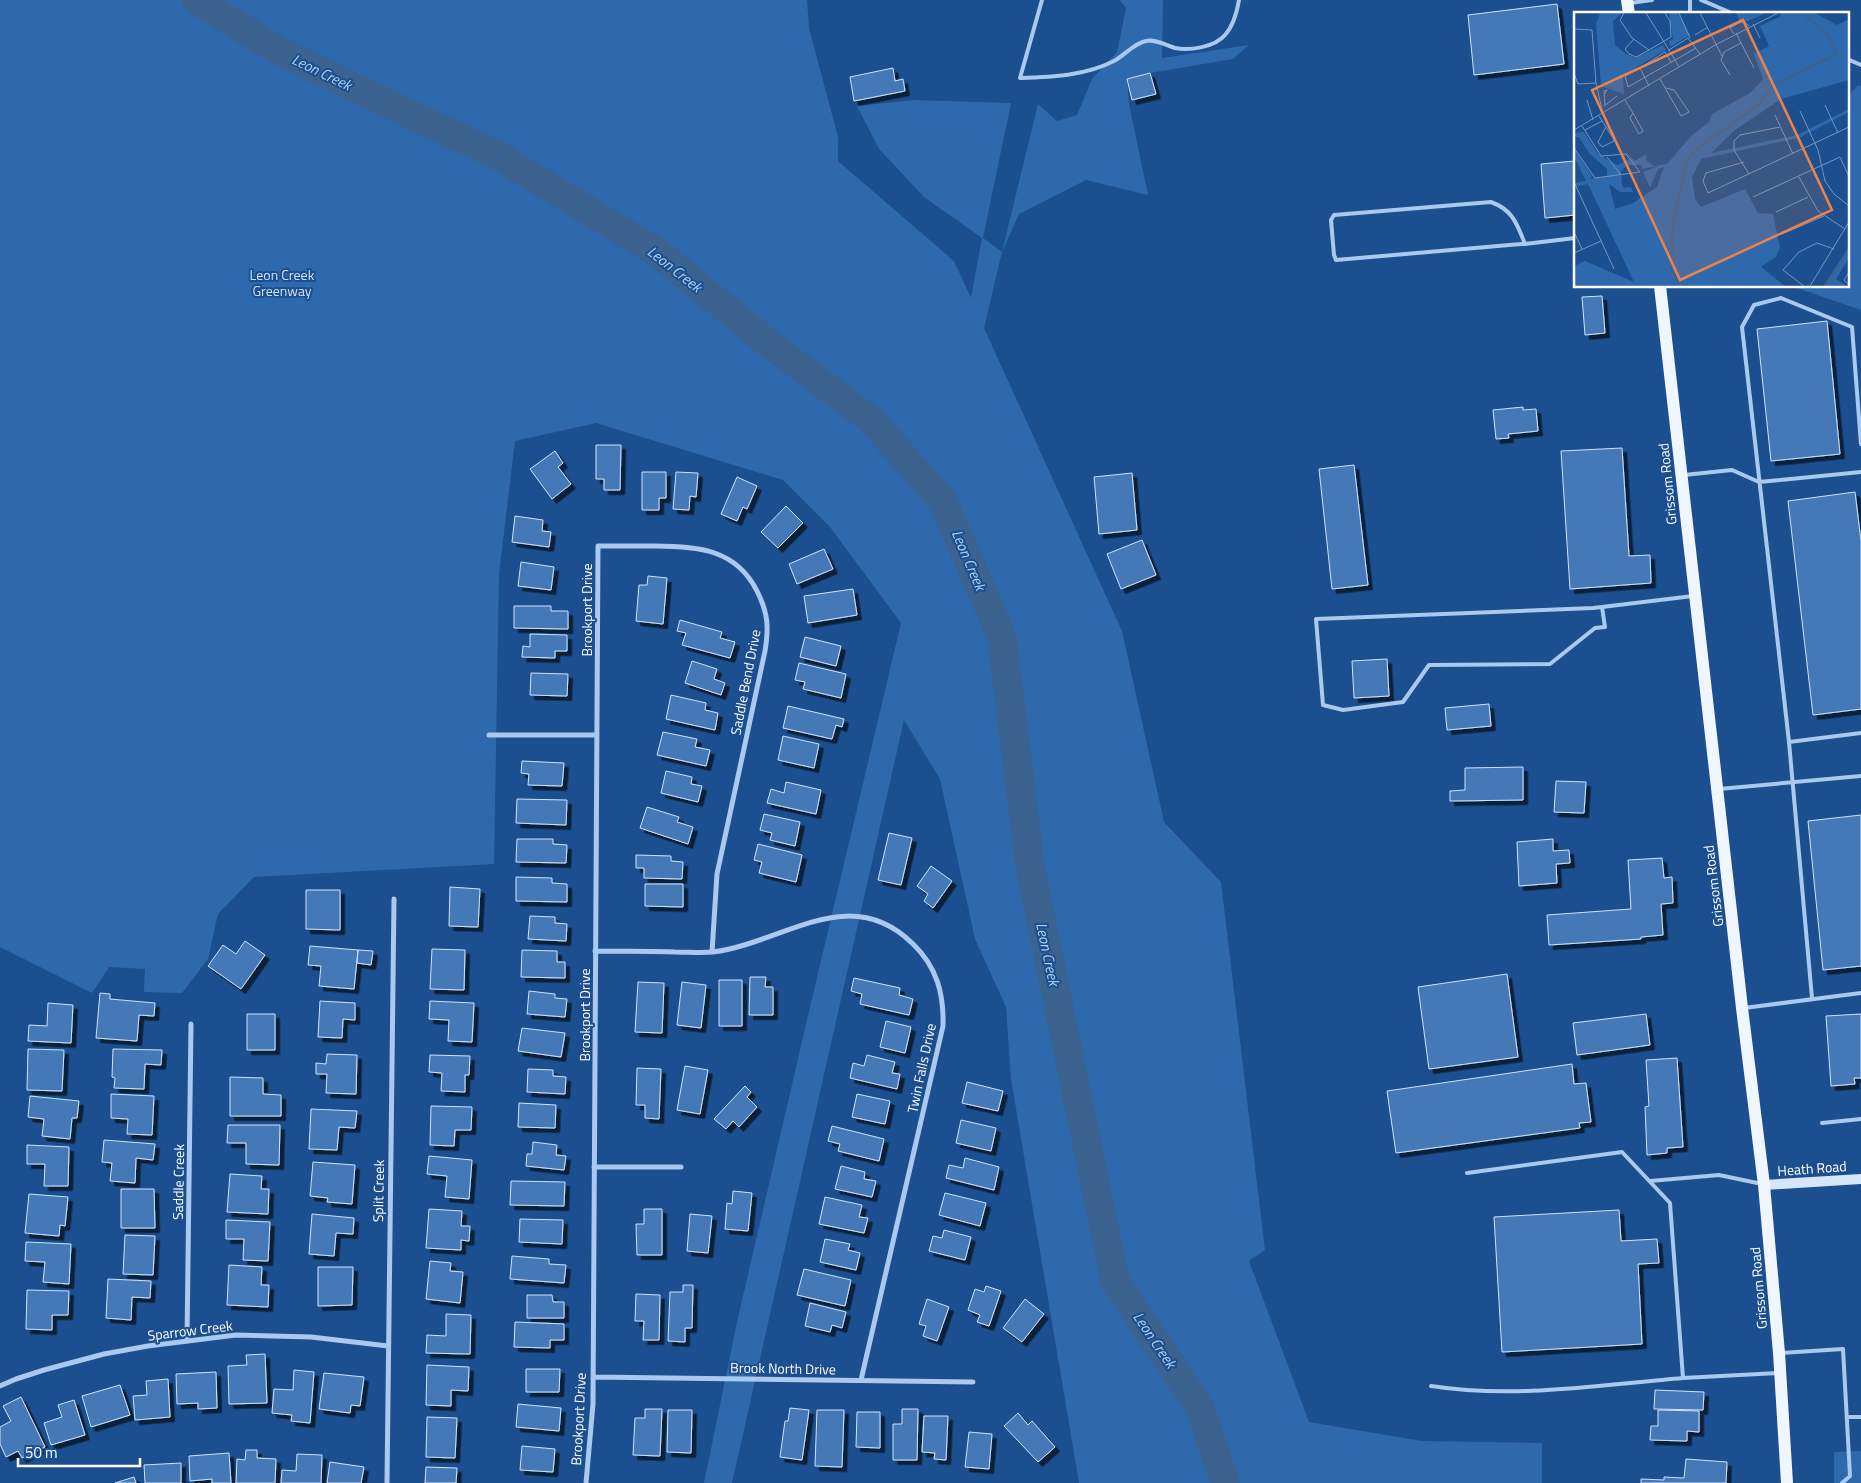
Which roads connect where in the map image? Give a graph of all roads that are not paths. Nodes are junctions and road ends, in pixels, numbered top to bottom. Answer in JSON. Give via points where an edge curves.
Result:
{"nodes":[{"id":1,"x":1042,"y":0,"type":"edge"},
{"id":2,"x":1239,"y":0,"type":"edge"},
{"id":3,"x":1652,"y":0,"type":"edge"},
{"id":4,"x":1701,"y":0,"type":"edge"},
{"id":5,"x":1628,"y":6,"type":"edge"},
{"id":6,"x":1729,"y":12,"type":"edge"},
{"id":7,"x":1848,"y":60,"type":"edge"},
{"id":8,"x":1861,"y":65,"type":"edge"},
{"id":9,"x":1574,"y":238,"type":"edge"},
{"id":10,"x":1525,"y":244,"type":"junction"},
{"id":11,"x":1660,"y":288,"type":"edge"},
{"id":12,"x":1861,"y":444,"type":"edge"},
{"id":13,"x":1861,"y":472,"type":"edge"},
{"id":14,"x":1682,"y":475,"type":"junction"},
{"id":15,"x":1759,"y":482,"type":"junction"},
{"id":16,"x":598,"y":546,"type":"joint"},
{"id":17,"x":1695,"y":595,"type":"junction"},
{"id":18,"x":1602,"y":607,"type":"junction"},
{"id":19,"x":1861,"y":733,"type":"edge"},
{"id":20,"x":489,"y":735,"type":"dead end"},
{"id":21,"x":596,"y":735,"type":"junction"},
{"id":22,"x":1789,"y":742,"type":"junction"},
{"id":23,"x":1861,"y":776,"type":"edge"},
{"id":24,"x":1791,"y":783,"type":"junction"},
{"id":25,"x":1717,"y":789,"type":"junction"},
{"id":26,"x":394,"y":899,"type":"dead end"},
{"id":27,"x":595,"y":951,"type":"junction"},
{"id":28,"x":712,"y":952,"type":"junction"},
{"id":29,"x":1861,"y":992,"type":"edge"},
{"id":30,"x":1812,"y":998,"type":"junction"},
{"id":31,"x":1742,"y":1008,"type":"junction"},
{"id":32,"x":191,"y":1024,"type":"dead end"},
{"id":33,"x":1861,"y":1119,"type":"edge"},
{"id":34,"x":1822,"y":1123,"type":"dead end"},
{"id":35,"x":594,"y":1167,"type":"junction"},
{"id":36,"x":681,"y":1167,"type":"dead end"},
{"id":37,"x":1467,"y":1173,"type":"dead end"},
{"id":38,"x":1861,"y":1179,"type":"edge"},
{"id":39,"x":1650,"y":1181,"type":"junction"},
{"id":40,"x":1764,"y":1185,"type":"junction"},
{"id":41,"x":187,"y":1341,"type":"junction"},
{"id":42,"x":388,"y":1346,"type":"junction"},
{"id":43,"x":1778,"y":1353,"type":"junction"},
{"id":44,"x":1780,"y":1373,"type":"junction"},
{"id":45,"x":593,"y":1377,"type":"junction"},
{"id":46,"x":1683,"y":1378,"type":"junction"},
{"id":47,"x":861,"y":1380,"type":"junction"},
{"id":48,"x":973,"y":1382,"type":"dead end"},
{"id":49,"x":0,"y":1386,"type":"edge"},
{"id":50,"x":1431,"y":1386,"type":"dead end"},
{"id":51,"x":1848,"y":1417,"type":"junction"},
{"id":52,"x":1861,"y":1417,"type":"edge"},
{"id":53,"x":387,"y":1483,"type":"edge"},
{"id":54,"x":586,"y":1483,"type":"edge"},
{"id":55,"x":1787,"y":1483,"type":"edge"},
{"id":56,"x":1842,"y":1483,"type":"edge"}],
"edges":[{"from":1,"to":2,"type":"lane","via":[[1020,78],[1056,77],[1085,71],[1114,61],[1144,41],[1156,41],[1186,50],[1201,48],[1225,36],[1236,18]]},
{"from":3,"to":5,"type":"lane"},
{"from":4,"to":6,"type":"lane"},
{"from":7,"to":8,"type":"lane"},
{"from":9,"to":10,"type":"lane"},
{"from":10,"to":10,"type":"lane","via":[[1336,260],[1331,220],[1334,215],[1491,202],[1502,206],[1515,220]]},
{"from":11,"to":14,"type":"main road","name":"Grissom Road"},
{"from":12,"to":15,"type":"lane","via":[[1852,326],[1781,298],[1754,305],[1742,327]]},
{"from":13,"to":15,"type":"lane"},
{"from":14,"to":15,"type":"lane","via":[[1732,470]]},
{"from":14,"to":17,"type":"main road","name":"Grissom Road"},
{"from":15,"to":22,"type":"lane"},
{"from":16,"to":21,"type":"street","name":"Brookport Drive"},
{"from":16,"to":28,"type":"street","name":"Saddle Bend Drive","via":[[686,546],[716,553],[746,574],[765,607],[767,636],[717,874]]},
{"from":17,"to":18,"type":"lane"},
{"from":17,"to":25,"type":"main road","name":"Grissom Road"},
{"from":18,"to":18,"type":"lane","via":[[1316,618],[1323,705],[1343,710],[1403,702],[1429,666],[1550,664],[1595,628],[1605,627]]},
{"from":19,"to":22,"type":"lane"},
{"from":20,"to":21,"type":"street"},
{"from":21,"to":27,"type":"street","name":"Brookport Drive"},
{"from":22,"to":24,"type":"lane"},
{"from":23,"to":24,"type":"lane"},
{"from":24,"to":25,"type":"lane"},
{"from":24,"to":30,"type":"lane"},
{"from":25,"to":31,"type":"main road","name":"Grissom Road"},
{"from":26,"to":42,"type":"street","name":"Split Creek"},
{"from":27,"to":28,"type":"street","name":"Twin Falls Drive"},
{"from":27,"to":35,"type":"street","name":"Brookport Drive"},
{"from":28,"to":47,"type":"street","name":"Twin Falls Drive","via":[[744,946],[828,917],[858,916],[883,923],[905,936],[924,954],[939,986],[944,1005],[943,1026]]},
{"from":29,"to":30,"type":"lane"},
{"from":30,"to":31,"type":"lane"},
{"from":31,"to":40,"type":"main road","name":"Grissom Road"},
{"from":32,"to":41,"type":"street","name":"Saddle Creek"},
{"from":33,"to":34,"type":"lane"},
{"from":35,"to":36,"type":"street"},
{"from":35,"to":45,"type":"street","name":"Brookport Drive"},
{"from":37,"to":39,"type":"lane","via":[[1622,1152]]},
{"from":38,"to":40,"type":"street","name":"Heath Road"},
{"from":39,"to":40,"type":"lane","via":[[1719,1175]]},
{"from":39,"to":46,"type":"lane","via":[[1670,1203]]},
{"from":40,"to":43,"type":"main road","name":"Grissom Road"},
{"from":41,"to":42,"type":"street","name":"Sparrow Creek","via":[[236,1335],[311,1337]]},
{"from":41,"to":49,"type":"street","name":"Sparrow Creek","via":[[104,1354]]},
{"from":42,"to":53,"type":"street","name":"Split Creek"},
{"from":43,"to":44,"type":"main road","name":"Grissom Road"},
{"from":43,"to":51,"type":"lane","via":[[1843,1349]]},
{"from":44,"to":46,"type":"lane"},
{"from":44,"to":55,"type":"main road","name":"Grissom Road"},
{"from":45,"to":47,"type":"street","name":"Brook North Drive"},
{"from":45,"to":54,"type":"street","name":"Brookport Drive"},
{"from":46,"to":50,"type":"lane","via":[[1527,1392],[1470,1391]]},
{"from":47,"to":48,"type":"street","name":"Brook North Drive"},
{"from":51,"to":52,"type":"lane"},
{"from":51,"to":56,"type":"lane","via":[[1850,1476]]}]}
